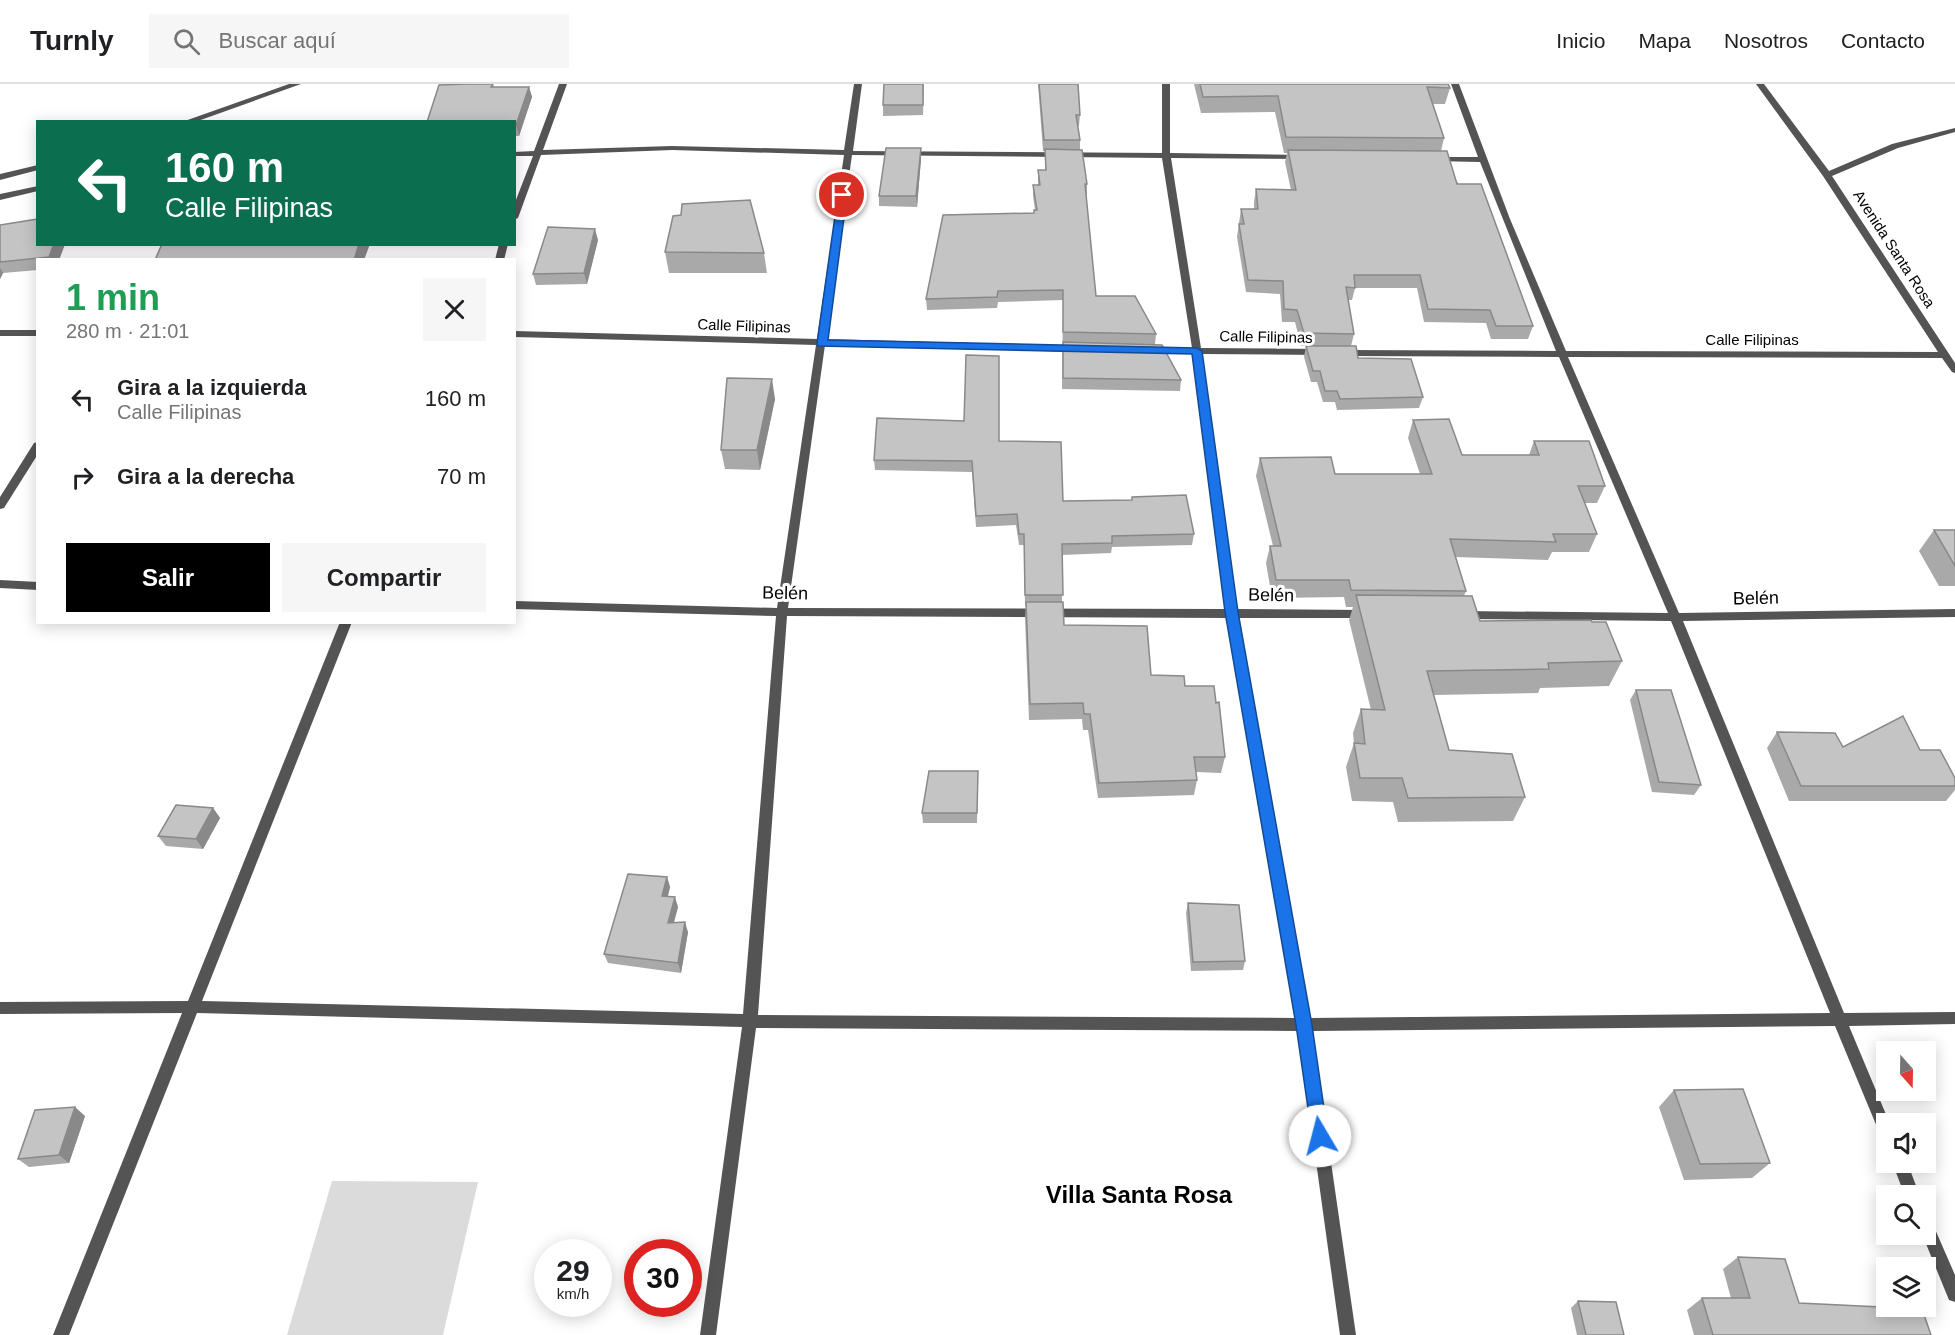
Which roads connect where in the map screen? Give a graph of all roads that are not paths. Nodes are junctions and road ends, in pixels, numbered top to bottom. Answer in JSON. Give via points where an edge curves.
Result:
{"nodes":[{"id":1,"x":297,"y":84,"type":"edge"},
{"id":2,"x":563,"y":84,"type":"edge"},
{"id":3,"x":858,"y":84,"type":"edge"},
{"id":4,"x":1166,"y":84,"type":"edge"},
{"id":5,"x":1455,"y":84,"type":"edge"},
{"id":6,"x":1760,"y":84,"type":"edge"},
{"id":7,"x":192,"y":120,"type":"edge"},
{"id":8,"x":1955,"y":130,"type":"edge"},
{"id":9,"x":848,"y":153,"type":"junction"},
{"id":10,"x":516,"y":154,"type":"edge"},
{"id":11,"x":539,"y":154,"type":"junction"},
{"id":12,"x":1166,"y":155,"type":"junction"},
{"id":13,"x":1306,"y":157,"type":"edge"},
{"id":14,"x":1423,"y":159,"type":"edge"},
{"id":15,"x":1482,"y":160,"type":"junction"},
{"id":16,"x":36,"y":168,"type":"edge"},
{"id":17,"x":1827,"y":175,"type":"junction"},
{"id":18,"x":0,"y":177,"type":"edge"},
{"id":19,"x":36,"y":188,"type":"edge"},
{"id":20,"x":0,"y":197,"type":"edge"},
{"id":21,"x":516,"y":213,"type":"edge"},
{"id":22,"x":0,"y":333,"type":"edge"},
{"id":23,"x":36,"y":333,"type":"edge"},
{"id":24,"x":516,"y":334,"type":"edge"},
{"id":25,"x":822,"y":343,"type":"junction"},
{"id":26,"x":1092,"y":349,"type":"edge"},
{"id":27,"x":1138,"y":350,"type":"edge"},
{"id":28,"x":1197,"y":351,"type":"junction"},
{"id":29,"x":1562,"y":355,"type":"junction"},
{"id":30,"x":1945,"y":355,"type":"junction"},
{"id":31,"x":1955,"y":370,"type":"edge"},
{"id":32,"x":36,"y":448,"type":"edge"},
{"id":33,"x":0,"y":505,"type":"edge"},
{"id":34,"x":0,"y":584,"type":"edge"},
{"id":35,"x":36,"y":586,"type":"edge"},
{"id":36,"x":516,"y":605,"type":"edge"},
{"id":37,"x":782,"y":612,"type":"junction"},
{"id":38,"x":1232,"y":612,"type":"junction"},
{"id":39,"x":1955,"y":613,"type":"edge"},
{"id":40,"x":1384,"y":614,"type":"edge"},
{"id":41,"x":1454,"y":615,"type":"edge"},
{"id":42,"x":1676,"y":617,"type":"junction"},
{"id":43,"x":345,"y":624,"type":"edge"},
{"id":44,"x":194,"y":1007,"type":"junction"},
{"id":45,"x":0,"y":1008,"type":"edge"},
{"id":46,"x":1838,"y":1018,"type":"junction"},
{"id":47,"x":1955,"y":1018,"type":"edge"},
{"id":48,"x":750,"y":1021,"type":"junction"},
{"id":49,"x":1304,"y":1025,"type":"junction"},
{"id":50,"x":1878,"y":1113,"type":"edge"},
{"id":51,"x":1934,"y":1245,"type":"edge"},
{"id":52,"x":1955,"y":1294,"type":"edge"},
{"id":53,"x":61,"y":1335,"type":"edge"},
{"id":54,"x":708,"y":1335,"type":"edge"},
{"id":55,"x":1348,"y":1335,"type":"edge"}],
"edges":[{"from":1,"to":7,"type":"street"},
{"from":2,"to":11,"type":"street"},
{"from":3,"to":9,"type":"street"},
{"from":4,"to":12,"type":"street"},
{"from":5,"to":15,"type":"street"},
{"from":6,"to":17,"type":"street","name":"Avenida Santa Rosa"},
{"from":8,"to":17,"type":"street","via":[[1895,146]]},
{"from":9,"to":11,"type":"street","via":[[672,148]]},
{"from":9,"to":12,"type":"street"},
{"from":9,"to":25,"type":"street"},
{"from":10,"to":11,"type":"street"},
{"from":11,"to":21,"type":"street"},
{"from":12,"to":13,"type":"street"},
{"from":12,"to":28,"type":"street"},
{"from":14,"to":15,"type":"street"},
{"from":15,"to":29,"type":"street"},
{"from":16,"to":18,"type":"street"},
{"from":17,"to":30,"type":"street","name":"Avenida Santa Rosa"},
{"from":19,"to":20,"type":"street"},
{"from":22,"to":23,"type":"street"},
{"from":24,"to":25,"type":"street","name":"Calle Filipinas"},
{"from":25,"to":26,"type":"street","name":"Calle Filipinas"},
{"from":25,"to":37,"type":"street"},
{"from":27,"to":28,"type":"street","name":"Calle Filipinas"},
{"from":28,"to":29,"type":"street","name":"Calle Filipinas"},
{"from":28,"to":38,"type":"street"},
{"from":29,"to":30,"type":"street","name":"Calle Filipinas"},
{"from":29,"to":42,"type":"street"},
{"from":30,"to":31,"type":"street","name":"Avenida Santa Rosa"},
{"from":32,"to":33,"type":"street"},
{"from":34,"to":35,"type":"street"},
{"from":36,"to":37,"type":"street","name":"Belén"},
{"from":37,"to":38,"type":"street","name":"Belén"},
{"from":37,"to":48,"type":"street"},
{"from":38,"to":40,"type":"street","name":"Belén"},
{"from":38,"to":49,"type":"street"},
{"from":39,"to":42,"type":"street","name":"Belén"},
{"from":41,"to":42,"type":"street","name":"Belén"},
{"from":42,"to":46,"type":"street"},
{"from":43,"to":44,"type":"street"},
{"from":44,"to":45,"type":"street"},
{"from":44,"to":48,"type":"street"},
{"from":44,"to":53,"type":"street"},
{"from":46,"to":47,"type":"street"},
{"from":46,"to":49,"type":"street"},
{"from":46,"to":50,"type":"street"},
{"from":48,"to":49,"type":"street"},
{"from":48,"to":54,"type":"street"},
{"from":49,"to":55,"type":"street"},
{"from":51,"to":52,"type":"street"}]}
